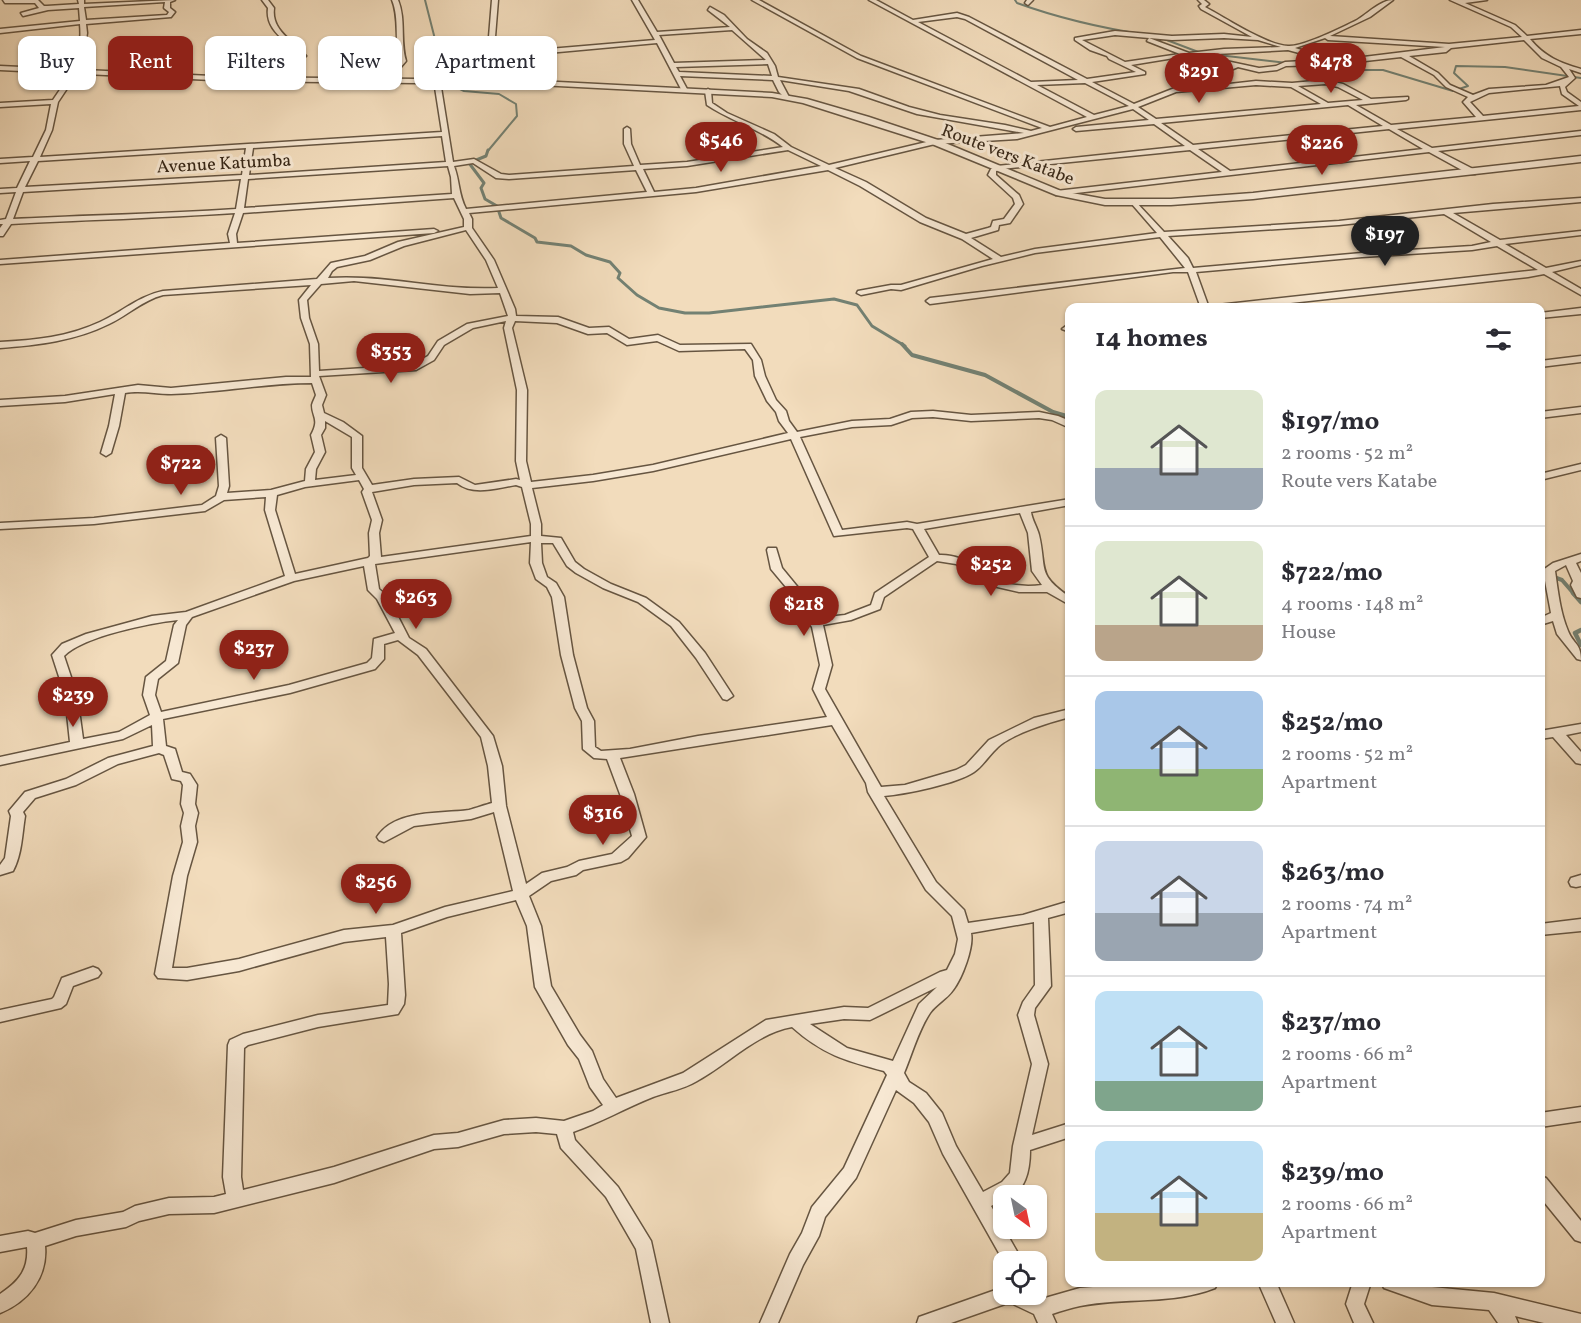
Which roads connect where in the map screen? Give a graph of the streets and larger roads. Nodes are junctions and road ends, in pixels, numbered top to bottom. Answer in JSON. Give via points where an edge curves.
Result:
{"nodes":[{"id":1,"x":7,"y":0,"type":"edge"},
{"id":2,"x":168,"y":0,"type":"edge"},
{"id":3,"x":172,"y":0,"type":"edge"},
{"id":4,"x":265,"y":0,"type":"edge"},
{"id":5,"x":395,"y":0,"type":"edge"},
{"id":6,"x":495,"y":0,"type":"edge"},
{"id":7,"x":636,"y":0,"type":"edge"},
{"id":8,"x":648,"y":0,"type":"edge"},
{"id":9,"x":755,"y":0,"type":"edge"},
{"id":10,"x":872,"y":0,"type":"edge"},
{"id":11,"x":1201,"y":0,"type":"edge"},
{"id":12,"x":1390,"y":0,"type":"edge"},
{"id":13,"x":1484,"y":0,"type":"edge"},
{"id":14,"x":1456,"y":1,"type":"edge"},
{"id":15,"x":116,"y":2,"type":"edge"},
{"id":16,"x":82,"y":3,"type":"edge"},
{"id":17,"x":48,"y":8,"type":"junction"},
{"id":18,"x":710,"y":9,"type":"dead end"},
{"id":19,"x":23,"y":14,"type":"dead end"},
{"id":20,"x":915,"y":21,"type":"junction"},
{"id":21,"x":82,"y":23,"type":"junction"},
{"id":22,"x":734,"y":28,"type":"junction"},
{"id":23,"x":0,"y":31,"type":"edge"},
{"id":24,"x":1581,"y":32,"type":"edge"},
{"id":25,"x":655,"y":34,"type":"junction"},
{"id":26,"x":1124,"y":34,"type":"junction"},
{"id":27,"x":84,"y":36,"type":"edge"},
{"id":28,"x":281,"y":36,"type":"edge"},
{"id":29,"x":398,"y":36,"type":"edge"},
{"id":30,"x":492,"y":36,"type":"edge"},
{"id":31,"x":1316,"y":38,"type":"junction"},
{"id":32,"x":1525,"y":38,"type":"junction"},
{"id":33,"x":1260,"y":39,"type":"junction"},
{"id":34,"x":659,"y":41,"type":"junction"},
{"id":35,"x":1449,"y":46,"type":"junction"},
{"id":36,"x":1288,"y":47,"type":"junction"},
{"id":37,"x":557,"y":50,"type":"edge"},
{"id":38,"x":1400,"y":54,"type":"junction"},
{"id":39,"x":1189,"y":55,"type":"junction"},
{"id":40,"x":1333,"y":60,"type":"junction"},
{"id":41,"x":770,"y":62,"type":"junction"},
{"id":42,"x":1126,"y":64,"type":"junction"},
{"id":43,"x":672,"y":65,"type":"junction"},
{"id":44,"x":1563,"y":65,"type":"junction"},
{"id":45,"x":1236,"y":66,"type":"junction"},
{"id":46,"x":0,"y":68,"type":"edge"},
{"id":47,"x":18,"y":69,"type":"edge"},
{"id":48,"x":1581,"y":71,"type":"edge"},
{"id":49,"x":96,"y":74,"type":"edge"},
{"id":50,"x":676,"y":74,"type":"junction"},
{"id":51,"x":205,"y":78,"type":"edge"},
{"id":52,"x":775,"y":78,"type":"junction"},
{"id":53,"x":1085,"y":81,"type":"junction"},
{"id":54,"x":1566,"y":83,"type":"junction"},
{"id":55,"x":557,"y":84,"type":"edge"},
{"id":56,"x":1030,"y":84,"type":"junction"},
{"id":57,"x":1292,"y":85,"type":"junction"},
{"id":58,"x":684,"y":89,"type":"junction"},
{"id":59,"x":63,"y":90,"type":"edge"},
{"id":60,"x":442,"y":90,"type":"edge"},
{"id":61,"x":708,"y":91,"type":"junction"},
{"id":62,"x":1172,"y":91,"type":"junction"},
{"id":63,"x":786,"y":97,"type":"junction"},
{"id":64,"x":1472,"y":97,"type":"junction"},
{"id":65,"x":1406,"y":98,"type":"dead end"},
{"id":66,"x":1370,"y":101,"type":"junction"},
{"id":67,"x":55,"y":102,"type":"junction"},
{"id":68,"x":1347,"y":103,"type":"junction"},
{"id":69,"x":1325,"y":104,"type":"junction"},
{"id":70,"x":0,"y":105,"type":"edge"},
{"id":71,"x":1133,"y":106,"type":"junction"},
{"id":72,"x":1581,"y":106,"type":"edge"},
{"id":73,"x":1094,"y":118,"type":"junction"},
{"id":74,"x":1481,"y":118,"type":"junction"},
{"id":75,"x":1154,"y":121,"type":"junction"},
{"id":76,"x":992,"y":124,"type":"junction"},
{"id":77,"x":1391,"y":127,"type":"junction"},
{"id":78,"x":627,"y":129,"type":"dead end"},
{"id":79,"x":1051,"y":130,"type":"junction"},
{"id":80,"x":1581,"y":133,"type":"edge"},
{"id":81,"x":446,"y":134,"type":"junction"},
{"id":82,"x":1032,"y":134,"type":"junction"},
{"id":83,"x":991,"y":139,"type":"junction"},
{"id":84,"x":935,"y":142,"type":"junction"},
{"id":85,"x":250,"y":146,"type":"junction"},
{"id":86,"x":789,"y":148,"type":"junction"},
{"id":87,"x":1193,"y":148,"type":"junction"},
{"id":88,"x":1428,"y":150,"type":"junction"},
{"id":89,"x":35,"y":159,"type":"junction"},
{"id":90,"x":1581,"y":159,"type":"edge"},
{"id":91,"x":0,"y":161,"type":"edge"},
{"id":92,"x":450,"y":163,"type":"junction"},
{"id":93,"x":830,"y":166,"type":"junction"},
{"id":94,"x":637,"y":167,"type":"junction"},
{"id":95,"x":999,"y":167,"type":"junction"},
{"id":96,"x":1472,"y":172,"type":"junction"},
{"id":97,"x":1228,"y":173,"type":"junction"},
{"id":98,"x":244,"y":177,"type":"junction"},
{"id":99,"x":20,"y":190,"type":"junction"},
{"id":100,"x":0,"y":191,"type":"edge"},
{"id":101,"x":1059,"y":193,"type":"junction"},
{"id":102,"x":651,"y":194,"type":"junction"},
{"id":103,"x":456,"y":196,"type":"junction"},
{"id":104,"x":1581,"y":200,"type":"edge"},
{"id":105,"x":1569,"y":201,"type":"junction"},
{"id":106,"x":1135,"y":203,"type":"junction"},
{"id":107,"x":1581,"y":208,"type":"edge"},
{"id":108,"x":240,"y":210,"type":"junction"},
{"id":109,"x":465,"y":211,"type":"junction"},
{"id":110,"x":1447,"y":212,"type":"junction"},
{"id":111,"x":4,"y":222,"type":"edge"},
{"id":112,"x":465,"y":228,"type":"junction"},
{"id":113,"x":1581,"y":233,"type":"edge"},
{"id":114,"x":0,"y":234,"type":"edge"},
{"id":115,"x":1163,"y":235,"type":"junction"},
{"id":116,"x":965,"y":237,"type":"junction"},
{"id":117,"x":1496,"y":243,"type":"junction"},
{"id":118,"x":234,"y":245,"type":"junction"},
{"id":119,"x":999,"y":259,"type":"junction"},
{"id":120,"x":0,"y":262,"type":"edge"},
{"id":121,"x":1581,"y":263,"type":"edge"},
{"id":122,"x":1188,"y":269,"type":"junction"},
{"id":123,"x":1544,"y":272,"type":"junction"},
{"id":124,"x":320,"y":281,"type":"junction"},
{"id":125,"x":502,"y":290,"type":"junction"},
{"id":126,"x":861,"y":293,"type":"dead end"},
{"id":127,"x":1581,"y":293,"type":"edge"},
{"id":128,"x":930,"y":301,"type":"dead end"},
{"id":129,"x":1203,"y":303,"type":"edge"},
{"id":130,"x":1267,"y":303,"type":"edge"},
{"id":131,"x":1581,"y":311,"type":"edge"},
{"id":132,"x":1545,"y":315,"type":"edge"},
{"id":133,"x":509,"y":318,"type":"junction"},
{"id":134,"x":0,"y":345,"type":"edge"},
{"id":135,"x":1581,"y":359,"type":"edge"},
{"id":136,"x":1545,"y":363,"type":"edge"},
{"id":137,"x":315,"y":377,"type":"junction"},
{"id":138,"x":120,"y":392,"type":"junction"},
{"id":139,"x":0,"y":403,"type":"edge"},
{"id":140,"x":1581,"y":410,"type":"edge"},
{"id":141,"x":1545,"y":414,"type":"edge"},
{"id":142,"x":320,"y":415,"type":"junction"},
{"id":143,"x":1065,"y":423,"type":"edge"},
{"id":144,"x":794,"y":435,"type":"junction"},
{"id":145,"x":221,"y":438,"type":"dead end"},
{"id":146,"x":106,"y":453,"type":"dead end"},
{"id":147,"x":1581,"y":467,"type":"edge"},
{"id":148,"x":1545,"y":476,"type":"edge"},
{"id":149,"x":361,"y":477,"type":"junction"},
{"id":150,"x":310,"y":483,"type":"junction"},
{"id":151,"x":528,"y":485,"type":"junction"},
{"id":152,"x":369,"y":489,"type":"junction"},
{"id":153,"x":272,"y":493,"type":"junction"},
{"id":154,"x":221,"y":497,"type":"junction"},
{"id":155,"x":1065,"y":503,"type":"edge"},
{"id":156,"x":1025,"y":510,"type":"junction"},
{"id":157,"x":0,"y":526,"type":"edge"},
{"id":158,"x":917,"y":527,"type":"junction"},
{"id":159,"x":536,"y":539,"type":"junction"},
{"id":160,"x":772,"y":550,"type":"dead end"},
{"id":161,"x":936,"y":558,"type":"junction"},
{"id":162,"x":1576,"y":560,"type":"edge"},
{"id":163,"x":371,"y":561,"type":"junction"},
{"id":164,"x":291,"y":578,"type":"junction"},
{"id":165,"x":1546,"y":585,"type":"edge"},
{"id":166,"x":1049,"y":588,"type":"junction"},
{"id":167,"x":1581,"y":595,"type":"edge"},
{"id":168,"x":1065,"y":599,"type":"edge"},
{"id":169,"x":188,"y":615,"type":"junction"},
{"id":170,"x":1557,"y":615,"type":"junction"},
{"id":171,"x":1545,"y":620,"type":"edge"},
{"id":172,"x":815,"y":622,"type":"junction"},
{"id":173,"x":401,"y":635,"type":"junction"},
{"id":174,"x":1581,"y":656,"type":"edge"},
{"id":175,"x":727,"y":696,"type":"dead end"},
{"id":176,"x":156,"y":717,"type":"junction"},
{"id":177,"x":1065,"y":717,"type":"edge"},
{"id":178,"x":834,"y":720,"type":"junction"},
{"id":179,"x":1581,"y":728,"type":"edge"},
{"id":180,"x":1556,"y":732,"type":"junction"},
{"id":181,"x":1545,"y":734,"type":"edge"},
{"id":182,"x":77,"y":743,"type":"junction"},
{"id":183,"x":160,"y":748,"type":"junction"},
{"id":184,"x":612,"y":755,"type":"junction"},
{"id":185,"x":1581,"y":760,"type":"edge"},
{"id":186,"x":0,"y":761,"type":"edge"},
{"id":187,"x":875,"y":792,"type":"junction"},
{"id":188,"x":499,"y":806,"type":"junction"},
{"id":189,"x":384,"y":837,"type":"dead end"},
{"id":190,"x":0,"y":870,"type":"edge"},
{"id":191,"x":521,"y":894,"type":"junction"},
{"id":192,"x":1065,"y":908,"type":"edge"},
{"id":193,"x":1041,"y":916,"type":"junction"},
{"id":194,"x":1581,"y":925,"type":"edge"},
{"id":195,"x":964,"y":929,"type":"junction"},
{"id":196,"x":1545,"y":929,"type":"edge"},
{"id":197,"x":394,"y":930,"type":"junction"},
{"id":198,"x":93,"y":973,"type":"dead end"},
{"id":199,"x":953,"y":976,"type":"junction"},
{"id":200,"x":0,"y":1016,"type":"edge"},
{"id":201,"x":796,"y":1021,"type":"junction"},
{"id":202,"x":896,"y":1074,"type":"junction"},
{"id":203,"x":613,"y":1107,"type":"junction"},
{"id":204,"x":1581,"y":1114,"type":"edge"},
{"id":205,"x":1545,"y":1119,"type":"edge"},
{"id":206,"x":564,"y":1128,"type":"junction"},
{"id":207,"x":1065,"y":1132,"type":"edge"},
{"id":208,"x":1021,"y":1146,"type":"junction"},
{"id":209,"x":1545,"y":1189,"type":"edge"},
{"id":210,"x":236,"y":1198,"type":"junction"},
{"id":211,"x":981,"y":1202,"type":"junction"},
{"id":212,"x":1581,"y":1234,"type":"edge"},
{"id":213,"x":35,"y":1241,"type":"junction"},
{"id":214,"x":0,"y":1244,"type":"edge"},
{"id":215,"x":1008,"y":1251,"type":"edge"},
{"id":216,"x":1185,"y":1287,"type":"edge"},
{"id":217,"x":1269,"y":1287,"type":"edge"},
{"id":218,"x":1360,"y":1287,"type":"edge"},
{"id":219,"x":1405,"y":1287,"type":"edge"},
{"id":220,"x":1494,"y":1302,"type":"junction"},
{"id":221,"x":0,"y":1304,"type":"edge"},
{"id":222,"x":1041,"y":1308,"type":"edge"},
{"id":223,"x":660,"y":1323,"type":"edge"},
{"id":224,"x":769,"y":1323,"type":"edge"},
{"id":225,"x":926,"y":1323,"type":"edge"},
{"id":226,"x":1285,"y":1323,"type":"edge"},
{"id":227,"x":1364,"y":1323,"type":"edge"},
{"id":228,"x":1509,"y":1323,"type":"edge"},
{"id":229,"x":1581,"y":1323,"type":"edge"}],
"edges":[{"from":1,"to":17,"type":"street","via":[[36,1],[42,8]]},
{"from":2,"to":3,"type":"street"},
{"from":2,"to":15,"type":"street"},
{"from":2,"to":21,"type":"street","via":[[167,8],[172,12],[169,16]]},
{"from":4,"to":28,"type":"street","via":[[272,8],[271,23]]},
{"from":5,"to":29,"type":"street","via":[[400,14]]},
{"from":6,"to":30,"type":"street"},
{"from":7,"to":8,"type":"street"},
{"from":7,"to":25,"type":"street"},
{"from":9,"to":79,"type":"street","via":[[859,57]]},
{"from":10,"to":20,"type":"street"},
{"from":11,"to":33,"type":"street","via":[[1206,4],[1203,8]]},
{"from":12,"to":31,"type":"street","via":[[1363,20]]},
{"from":13,"to":14,"type":"street"},
{"from":14,"to":32,"type":"street","via":[[1513,26]]},
{"from":15,"to":16,"type":"street"},
{"from":16,"to":17,"type":"street"},
{"from":16,"to":21,"type":"street"},
{"from":17,"to":19,"type":"street"},
{"from":18,"to":22,"type":"street","via":[[724,15]]},
{"from":20,"to":53,"type":"street","via":[[964,17]]},
{"from":20,"to":56,"type":"street"},
{"from":21,"to":23,"type":"street"},
{"from":21,"to":27,"type":"street"},
{"from":22,"to":25,"type":"street"},
{"from":22,"to":41,"type":"street"},
{"from":24,"to":32,"type":"street"},
{"from":25,"to":34,"type":"street"},
{"from":26,"to":33,"type":"street"},
{"from":26,"to":39,"type":"street"},
{"from":26,"to":42,"type":"street","via":[[1077,39]]},
{"from":31,"to":35,"type":"street"},
{"from":31,"to":36,"type":"street"},
{"from":32,"to":35,"type":"street"},
{"from":32,"to":44,"type":"street","via":[[1542,56]]},
{"from":33,"to":36,"type":"street"},
{"from":34,"to":37,"type":"street"},
{"from":34,"to":43,"type":"street"},
{"from":35,"to":38,"type":"street","via":[[1446,50]]},
{"from":36,"to":39,"type":"street"},
{"from":36,"to":40,"type":"street"},
{"from":38,"to":40,"type":"street"},
{"from":38,"to":64,"type":"street"},
{"from":39,"to":42,"type":"street"},
{"from":39,"to":45,"type":"street"},
{"from":40,"to":45,"type":"street","via":[[1264,69]]},
{"from":41,"to":43,"type":"street"},
{"from":41,"to":52,"type":"street"},
{"from":42,"to":53,"type":"street","via":[[1143,73]]},
{"from":43,"to":50,"type":"street"},
{"from":44,"to":48,"type":"street"},
{"from":44,"to":54,"type":"street","via":[[1572,78]]},
{"from":45,"to":62,"type":"street"},
{"from":46,"to":47,"type":"street","name":"Route vers Katabe"},
{"from":49,"to":51,"type":"street","name":"Route vers Katabe"},
{"from":50,"to":52,"type":"street"},
{"from":50,"to":58,"type":"street"},
{"from":52,"to":63,"type":"street"},
{"from":52,"to":76,"type":"street","via":[[851,89],[919,113]]},
{"from":53,"to":56,"type":"street"},
{"from":53,"to":71,"type":"street"},
{"from":54,"to":64,"type":"street","via":[[1486,91]]},
{"from":54,"to":72,"type":"street","via":[[1562,87],[1564,93]]},
{"from":55,"to":58,"type":"street","name":"Route vers Katabe"},
{"from":56,"to":73,"type":"street"},
{"from":57,"to":62,"type":"street","via":[[1256,83]]},
{"from":57,"to":66,"type":"street","via":[[1330,81]]},
{"from":57,"to":69,"type":"street"},
{"from":58,"to":61,"type":"street","name":"Route vers Katabe"},
{"from":59,"to":67,"type":"street"},
{"from":60,"to":81,"type":"street"},
{"from":61,"to":63,"type":"street","name":"Route vers Katabe"},
{"from":61,"to":86,"type":"street","via":[[709,104],[772,135]]},
{"from":62,"to":71,"type":"street"},
{"from":63,"to":84,"type":"street","name":"Route vers Katabe"},
{"from":64,"to":74,"type":"street","via":[[1466,102]]},
{"from":65,"to":66,"type":"street"},
{"from":66,"to":68,"type":"street"},
{"from":67,"to":70,"type":"street"},
{"from":67,"to":89,"type":"street","via":[[49,130]]},
{"from":68,"to":69,"type":"street"},
{"from":68,"to":77,"type":"street"},
{"from":69,"to":75,"type":"street"},
{"from":71,"to":73,"type":"street"},
{"from":71,"to":75,"type":"street"},
{"from":72,"to":74,"type":"street"},
{"from":73,"to":79,"type":"street"},
{"from":74,"to":77,"type":"street"},
{"from":75,"to":79,"type":"street"},
{"from":75,"to":87,"type":"street"},
{"from":76,"to":82,"type":"street"},
{"from":76,"to":83,"type":"street","via":[[988,133]]},
{"from":77,"to":87,"type":"street"},
{"from":77,"to":88,"type":"street"},
{"from":78,"to":94,"type":"street","via":[[625,134]]},
{"from":79,"to":82,"type":"street"},
{"from":80,"to":88,"type":"street"},
{"from":81,"to":85,"type":"street"},
{"from":81,"to":92,"type":"street"},
{"from":82,"to":83,"type":"street"},
{"from":83,"to":84,"type":"street"},
{"from":84,"to":93,"type":"street"},
{"from":84,"to":95,"type":"street","name":"Route vers Katabe"},
{"from":85,"to":89,"type":"street"},
{"from":85,"to":98,"type":"street"},
{"from":86,"to":93,"type":"street"},
{"from":86,"to":94,"type":"street","name":"Avenue Katumba"},
{"from":87,"to":95,"type":"street"},
{"from":87,"to":97,"type":"street"},
{"from":88,"to":96,"type":"street"},
{"from":88,"to":97,"type":"street"},
{"from":89,"to":91,"type":"street"},
{"from":89,"to":99,"type":"street"},
{"from":90,"to":96,"type":"street","name":"Route vers Katabe"},
{"from":92,"to":94,"type":"street","name":"Avenue Katumba","via":[[477,162],[499,176],[509,177]]},
{"from":92,"to":98,"type":"street","name":"Avenue Katumba"},
{"from":92,"to":103,"type":"street"},
{"from":93,"to":102,"type":"street"},
{"from":93,"to":116,"type":"street","via":[[940,229]]},
{"from":94,"to":102,"type":"street"},
{"from":95,"to":101,"type":"street","name":"Route vers Katabe"},
{"from":95,"to":116,"type":"street","via":[[992,175],[1019,204],[1007,221]]},
{"from":96,"to":106,"type":"street","name":"Route vers Katabe","via":[[1253,196]]},
{"from":97,"to":101,"type":"street"},
{"from":98,"to":99,"type":"street","name":"Avenue Katumba"},
{"from":98,"to":108,"type":"street"},
{"from":99,"to":100,"type":"street","name":"Avenue Katumba"},
{"from":99,"to":111,"type":"street"},
{"from":101,"to":106,"type":"street","name":"Route vers Katabe","via":[[1086,200]]},
{"from":102,"to":109,"type":"street"},
{"from":103,"to":108,"type":"street"},
{"from":103,"to":109,"type":"street"},
{"from":104,"to":105,"type":"street"},
{"from":105,"to":107,"type":"street"},
{"from":105,"to":110,"type":"street"},
{"from":106,"to":115,"type":"street"},
{"from":108,"to":111,"type":"street"},
{"from":108,"to":118,"type":"street","via":[[232,234]]},
{"from":109,"to":112,"type":"street"},
{"from":110,"to":115,"type":"street"},
{"from":110,"to":117,"type":"street"},
{"from":111,"to":114,"type":"street"},
{"from":112,"to":118,"type":"street"},
{"from":112,"to":124,"type":"street","via":[[334,266]]},
{"from":112,"to":125,"type":"street","via":[[483,248]]},
{"from":113,"to":117,"type":"street"},
{"from":115,"to":119,"type":"street"},
{"from":115,"to":122,"type":"street"},
{"from":116,"to":119,"type":"street"},
{"from":117,"to":122,"type":"street"},
{"from":117,"to":123,"type":"street"},
{"from":118,"to":120,"type":"street"},
{"from":119,"to":126,"type":"street","via":[[901,288]]},
{"from":121,"to":123,"type":"street"},
{"from":122,"to":128,"type":"street"},
{"from":122,"to":129,"type":"street"},
{"from":123,"to":127,"type":"street"},
{"from":123,"to":130,"type":"street"},
{"from":124,"to":125,"type":"street","via":[[367,279],[470,292]]},
{"from":124,"to":134,"type":"street","via":[[158,294],[62,340]]},
{"from":124,"to":137,"type":"street","via":[[303,300],[314,344]]},
{"from":125,"to":133,"type":"street","via":[[511,309]]},
{"from":131,"to":132,"type":"street"},
{"from":133,"to":137,"type":"street","via":[[470,326],[441,343],[431,358],[413,368]]},
{"from":133,"to":144,"type":"street","via":[[558,320],[582,330],[609,330],[627,342],[658,338],[683,348],[748,346],[772,401]]},
{"from":133,"to":151,"type":"street","via":[[507,328],[522,390],[521,462]]},
{"from":135,"to":136,"type":"street"},
{"from":137,"to":138,"type":"street"},
{"from":137,"to":142,"type":"street","via":[[321,395],[317,405]]},
{"from":138,"to":139,"type":"street"},
{"from":138,"to":146,"type":"street"},
{"from":140,"to":141,"type":"street"},
{"from":142,"to":149,"type":"street","via":[[357,436],[357,468]]},
{"from":142,"to":150,"type":"street","via":[[316,435],[321,450],[311,469]]},
{"from":143,"to":144,"type":"street","via":[[1039,415],[971,418],[933,414]]},
{"from":144,"to":151,"type":"street","via":[[653,468]]},
{"from":144,"to":158,"type":"street","via":[[838,534]]},
{"from":145,"to":154,"type":"street"},
{"from":147,"to":148,"type":"street"},
{"from":149,"to":150,"type":"street"},
{"from":149,"to":152,"type":"street"},
{"from":150,"to":153,"type":"street"},
{"from":151,"to":152,"type":"street","via":[[516,482],[475,488],[459,480]]},
{"from":151,"to":159,"type":"street"},
{"from":152,"to":163,"type":"street","via":[[377,523],[376,556]]},
{"from":153,"to":154,"type":"street"},
{"from":153,"to":164,"type":"street","via":[[270,510]]},
{"from":154,"to":157,"type":"street","via":[[205,508],[93,521]]},
{"from":155,"to":156,"type":"street"},
{"from":156,"to":158,"type":"street"},
{"from":156,"to":166,"type":"street","via":[[1033,533],[1038,571]]},
{"from":158,"to":161,"type":"street"},
{"from":159,"to":163,"type":"street"},
{"from":159,"to":175,"type":"street","via":[[557,540],[571,564],[580,571],[666,615],[701,656]]},
{"from":159,"to":184,"type":"street","via":[[538,570],[558,597],[567,655],[588,721],[589,749],[599,755]]},
{"from":160,"to":172,"type":"street","via":[[777,569]]},
{"from":161,"to":166,"type":"street","via":[[955,558],[990,580],[1020,591]]},
{"from":161,"to":172,"type":"street","via":[[879,595],[876,607],[847,618]]},
{"from":162,"to":165,"type":"street","via":[[1559,563],[1549,570]]},
{"from":162,"to":167,"type":"street"},
{"from":163,"to":164,"type":"street"},
{"from":163,"to":173,"type":"street","via":[[374,590],[382,597]]},
{"from":164,"to":169,"type":"street"},
{"from":165,"to":170,"type":"street","via":[[1557,603]]},
{"from":166,"to":168,"type":"street"},
{"from":169,"to":176,"type":"street","via":[[180,625],[172,663],[152,677],[148,699]]},
{"from":169,"to":182,"type":"street","via":[[141,622],[72,644],[60,652]]},
{"from":170,"to":171,"type":"street"},
{"from":170,"to":174,"type":"street","via":[[1563,634]]},
{"from":172,"to":178,"type":"street","via":[[826,665],[819,689]]},
{"from":173,"to":176,"type":"street","via":[[378,642],[378,659],[371,666],[298,687]]},
{"from":173,"to":188,"type":"street","via":[[422,652],[487,736]]},
{"from":176,"to":182,"type":"street","via":[[123,735]]},
{"from":176,"to":183,"type":"street"},
{"from":177,"to":187,"type":"street","via":[[1038,721],[994,743],[962,773],[905,790]]},
{"from":178,"to":184,"type":"street"},
{"from":178,"to":187,"type":"street"},
{"from":179,"to":180,"type":"street"},
{"from":180,"to":181,"type":"street"},
{"from":180,"to":185,"type":"street"},
{"from":182,"to":186,"type":"street"},
{"from":183,"to":190,"type":"street","via":[[113,761],[71,782],[27,797],[16,811],[12,858],[8,867]]},
{"from":183,"to":197,"type":"street","via":[[170,752],[177,776],[188,781],[191,813],[190,842],[162,974],[240,966],[344,936]]},
{"from":184,"to":191,"type":"street","via":[[638,839],[620,856],[547,877]]},
{"from":187,"to":195,"type":"street","via":[[931,886],[954,907]]},
{"from":188,"to":189,"type":"street","via":[[405,824],[391,829]]},
{"from":188,"to":191,"type":"street"},
{"from":191,"to":197,"type":"street","via":[[445,912]]},
{"from":191,"to":203,"type":"street","via":[[534,926],[543,987]]},
{"from":192,"to":193,"type":"street"},
{"from":193,"to":195,"type":"street"},
{"from":193,"to":208,"type":"street","via":[[1043,986],[1026,1015],[1040,1064]]},
{"from":194,"to":196,"type":"street"},
{"from":195,"to":199,"type":"street","via":[[963,947]]},
{"from":197,"to":210,"type":"street","via":[[397,1001],[393,1010],[318,1021],[236,1045],[232,1177]]},
{"from":198,"to":200,"type":"street","via":[[68,982],[56,1004]]},
{"from":199,"to":201,"type":"street","via":[[945,976],[870,1014],[844,1013]]},
{"from":199,"to":202,"type":"street","via":[[948,986],[924,1008]]},
{"from":201,"to":202,"type":"street","via":[[842,1053],[880,1063]]},
{"from":201,"to":203,"type":"street","via":[[772,1024],[689,1078]]},
{"from":202,"to":211,"type":"street","via":[[903,1087],[920,1098],[936,1118],[949,1149]]},
{"from":202,"to":224,"type":"street","via":[[850,1173],[818,1213]]},
{"from":203,"to":206,"type":"street"},
{"from":204,"to":205,"type":"street"},
{"from":206,"to":210,"type":"street","via":[[516,1125],[434,1142],[334,1175]]},
{"from":206,"to":223,"type":"street","via":[[567,1143],[612,1192],[645,1247]]},
{"from":207,"to":208,"type":"street"},
{"from":208,"to":211,"type":"street","via":[[1022,1168],[1016,1180]]},
{"from":209,"to":212,"type":"street"},
{"from":210,"to":213,"type":"street","via":[[214,1205],[182,1204],[152,1210]]},
{"from":211,"to":215,"type":"street"},
{"from":213,"to":214,"type":"street"},
{"from":213,"to":221,"type":"street","via":[[38,1254],[33,1274],[16,1294]]},
{"from":216,"to":222,"type":"street","via":[[1080,1297]]},
{"from":217,"to":226,"type":"street"},
{"from":218,"to":227,"type":"street","via":[[1355,1304]]},
{"from":219,"to":220,"type":"street","via":[[1432,1296]]},
{"from":220,"to":228,"type":"street"},
{"from":220,"to":229,"type":"street"},
{"from":222,"to":225,"type":"street","via":[[1014,1295],[1005,1295]]}]}
